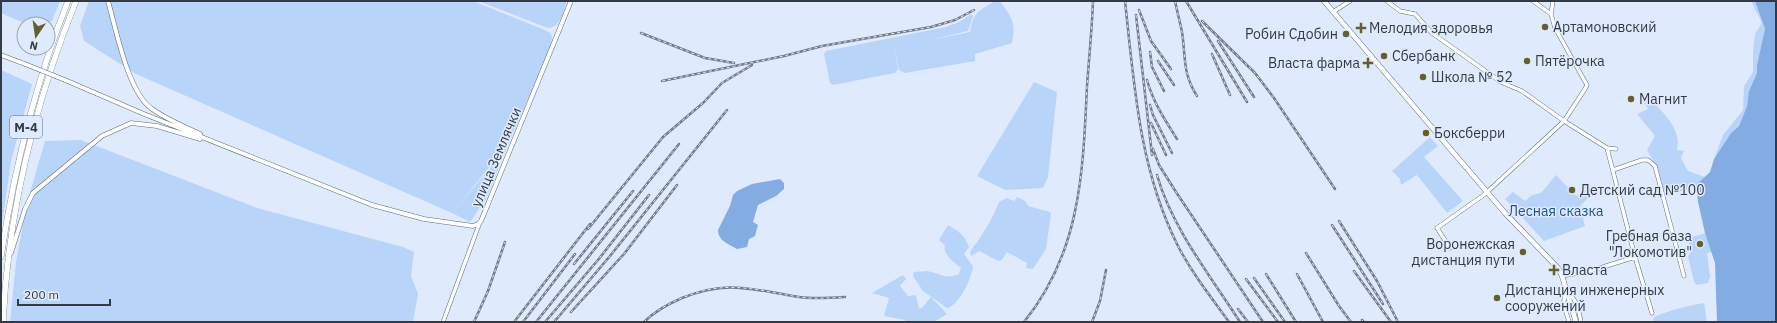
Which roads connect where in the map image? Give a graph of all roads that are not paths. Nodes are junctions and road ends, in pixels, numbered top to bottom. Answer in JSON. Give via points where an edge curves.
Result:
{"nodes":[{"id":1,"x":68,"y":1,"type":"edge"},
{"id":2,"x":76,"y":1,"type":"edge"},
{"id":3,"x":108,"y":1,"type":"edge"},
{"id":4,"x":571,"y":1,"type":"edge"},
{"id":5,"x":1324,"y":1,"type":"edge"},
{"id":6,"x":1350,"y":1,"type":"edge"},
{"id":7,"x":1388,"y":1,"type":"edge"},
{"id":8,"x":1533,"y":1,"type":"edge"},
{"id":9,"x":1553,"y":1,"type":"edge"},
{"id":10,"x":1333,"y":12,"type":"junction"},
{"id":11,"x":1551,"y":14,"type":"junction"},
{"id":12,"x":1,"y":55,"type":"edge"},
{"id":13,"x":1564,"y":120,"type":"junction"},
{"id":14,"x":1607,"y":148,"type":"junction"},
{"id":15,"x":1616,"y":148,"type":"dead end"},
{"id":16,"x":231,"y":149,"type":"junction"},
{"id":17,"x":1613,"y":170,"type":"junction"},
{"id":18,"x":1487,"y":192,"type":"junction"},
{"id":19,"x":481,"y":221,"type":"junction"},
{"id":20,"x":1450,"y":248,"type":"dead end"},
{"id":21,"x":1,"y":257,"type":"edge"},
{"id":22,"x":1635,"y":257,"type":"junction"},
{"id":23,"x":8,"y":263,"type":"junction"},
{"id":24,"x":1562,"y":276,"type":"junction"},
{"id":25,"x":1684,"y":276,"type":"dead end"},
{"id":26,"x":1567,"y":293,"type":"junction"},
{"id":27,"x":1652,"y":312,"type":"dead end"},
{"id":28,"x":2,"y":322,"type":"edge"},
{"id":29,"x":443,"y":322,"type":"edge"},
{"id":30,"x":1569,"y":322,"type":"edge"},
{"id":31,"x":1576,"y":322,"type":"edge"},
{"id":32,"x":1581,"y":322,"type":"edge"}],
"edges":[{"from":1,"to":21,"type":"highway","number":"М-4","via":[[42,72],[26,127]]},
{"from":2,"to":23,"type":"highway","number":"М-4","via":[[57,50],[33,128],[16,204]]},
{"from":3,"to":16,"type":"street","via":[[131,80],[140,97],[150,108],[167,118]]},
{"from":4,"to":19,"type":"street","name":"улица Землячки"},
{"from":5,"to":10,"type":"main road"},
{"from":6,"to":10,"type":"street"},
{"from":7,"to":13,"type":"street","via":[[1400,11],[1415,14],[1432,32],[1501,82],[1522,91]]},
{"from":8,"to":11,"type":"street"},
{"from":9,"to":11,"type":"street"},
{"from":10,"to":18,"type":"main road"},
{"from":11,"to":13,"type":"street","via":[[1555,28],[1587,85]]},
{"from":12,"to":16,"type":"street","bridge":true},
{"from":13,"to":14,"type":"street"},
{"from":13,"to":18,"type":"street"},
{"from":14,"to":15,"type":"street"},
{"from":14,"to":17,"type":"street"},
{"from":16,"to":19,"type":"street","via":[[386,210],[465,226],[475,225]]},
{"from":16,"to":23,"type":"street","via":[[150,124],[131,123],[117,128],[102,136],[33,193],[25,209]]},
{"from":17,"to":22,"type":"street"},
{"from":17,"to":25,"type":"street","via":[[1642,160],[1648,160],[1655,166]]},
{"from":18,"to":20,"type":"street","via":[[1437,228]]},
{"from":18,"to":24,"type":"main road","via":[[1558,268]]},
{"from":19,"to":29,"type":"street","name":"улица Землячки"},
{"from":22,"to":24,"type":"street","via":[[1590,271]]},
{"from":22,"to":27,"type":"street"},
{"from":23,"to":28,"type":"highway","number":"М-4"},
{"from":24,"to":26,"type":"main road"},
{"from":26,"to":30,"type":"street","via":[[1564,301]]},
{"from":26,"to":31,"type":"main road"},
{"from":26,"to":32,"type":"street","via":[[1575,301]]}]}
